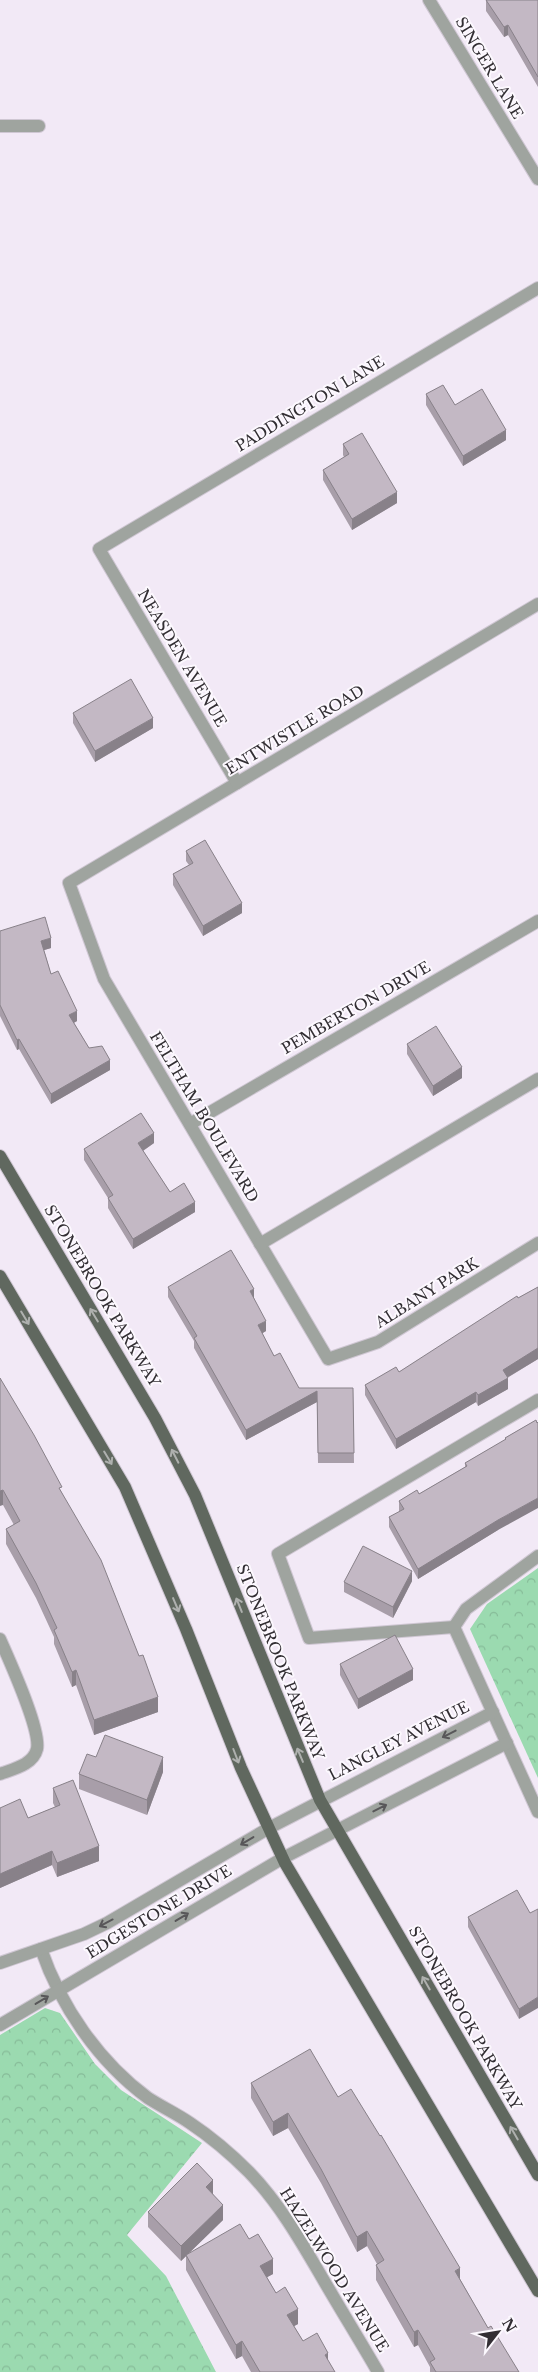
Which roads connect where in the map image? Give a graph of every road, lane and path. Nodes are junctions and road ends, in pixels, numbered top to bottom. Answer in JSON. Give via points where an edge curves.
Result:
{"nodes":[{"id":1,"x":429,"y":0,"type":"edge"},
{"id":2,"x":0,"y":126,"type":"edge"},
{"id":3,"x":39,"y":126,"type":"dead end"},
{"id":4,"x":538,"y":179,"type":"edge"},
{"id":5,"x":538,"y":288,"type":"edge"},
{"id":6,"x":98,"y":549,"type":"joint"},
{"id":7,"x":538,"y":604,"type":"edge"},
{"id":8,"x":238,"y":783,"type":"junction"},
{"id":9,"x":69,"y":883,"type":"joint"},
{"id":10,"x":538,"y":921,"type":"edge"},
{"id":11,"x":538,"y":1079,"type":"edge"},
{"id":12,"x":190,"y":1124,"type":"junction"},
{"id":13,"x":0,"y":1156,"type":"edge"},
{"id":14,"x":538,"y":1243,"type":"edge"},
{"id":15,"x":260,"y":1244,"type":"junction"},
{"id":16,"x":0,"y":1276,"type":"edge"},
{"id":17,"x":328,"y":1359,"type":"joint"},
{"id":18,"x":538,"y":1400,"type":"edge"},
{"id":19,"x":538,"y":1556,"type":"edge"},
{"id":20,"x":454,"y":1626,"type":"junction"},
{"id":21,"x":0,"y":1639,"type":"edge"},
{"id":22,"x":493,"y":1712,"type":"junction"},
{"id":23,"x":507,"y":1743,"type":"junction"},
{"id":24,"x":0,"y":1774,"type":"edge"},
{"id":25,"x":320,"y":1800,"type":"junction"},
{"id":26,"x":538,"y":1812,"type":"edge"},
{"id":27,"x":269,"y":1828,"type":"junction"},
{"id":28,"x":336,"y":1829,"type":"junction"},
{"id":29,"x":283,"y":1858,"type":"junction"},
{"id":30,"x":41,"y":1949,"type":"junction"},
{"id":31,"x":0,"y":1964,"type":"edge"},
{"id":32,"x":59,"y":1990,"type":"junction"},
{"id":33,"x":0,"y":2025,"type":"edge"},
{"id":34,"x":538,"y":2175,"type":"edge"},
{"id":35,"x":538,"y":2291,"type":"edge"},
{"id":36,"x":378,"y":2372,"type":"edge"}],
"edges":[{"from":1,"to":4,"type":"street","name":"SINGER LANE"},
{"from":2,"to":3,"type":"street"},
{"from":5,"to":6,"type":"street","name":"PADDINGTON LANE"},
{"from":6,"to":8,"type":"street","name":"NEASDEN AVENUE"},
{"from":7,"to":8,"type":"street","name":"ENTWISTLE ROAD"},
{"from":8,"to":9,"type":"street","name":"ENTWISTLE ROAD"},
{"from":9,"to":12,"type":"street","name":"FELTHAM BOULEVARD","via":[[104,978]]},
{"from":10,"to":12,"type":"street","name":"PEMBERTON DRIVE"},
{"from":11,"to":15,"type":"street"},
{"from":12,"to":15,"type":"street","name":"FELTHAM BOULEVARD"},
{"from":25,"to":13,"type":"main road","name":"STONEBROOK PARKWAY","one_way":true,"via":[[195,1495],[155,1418]]},
{"from":14,"to":17,"type":"street","name":"ALBANY PARK","via":[[378,1342]]},
{"from":15,"to":17,"type":"street","name":"FELTHAM BOULEVARD"},
{"from":16,"to":27,"type":"main road","one_way":true,"via":[[125,1487]]},
{"from":18,"to":20,"type":"street","via":[[278,1554],[309,1638]]},
{"from":19,"to":20,"type":"street","via":[[466,1608]]},
{"from":20,"to":22,"type":"street"},
{"from":21,"to":24,"type":"street","via":[[37,1732],[37,1750],[27,1764]]},
{"from":22,"to":23,"type":"street"},
{"from":22,"to":25,"type":"street","name":"LANGLEY AVENUE","one_way":true},
{"from":23,"to":26,"type":"street"},
{"from":28,"to":23,"type":"street","one_way":true},
{"from":25,"to":27,"type":"street","name":"EDGESTONE DRIVE"},
{"from":25,"to":28,"type":"main road","name":"STONEBROOK PARKWAY"},
{"from":27,"to":29,"type":"main road"},
{"from":27,"to":30,"type":"street","name":"EDGESTONE DRIVE","one_way":true,"via":[[106,1923]]},
{"from":28,"to":29,"type":"street","name":"EDGESTONE DRIVE"},
{"from":34,"to":28,"type":"main road","name":"STONEBROOK PARKWAY","one_way":true},
{"from":32,"to":29,"type":"street","name":"EDGESTONE DRIVE","one_way":true},
{"from":29,"to":35,"type":"main road"},
{"from":30,"to":31,"type":"street","name":"EDGESTONE DRIVE"},
{"from":30,"to":32,"type":"street","name":"HAZELWOOD AVENUE"},
{"from":33,"to":32,"type":"street","name":"EDGESTONE DRIVE","one_way":true},
{"from":32,"to":36,"type":"street","name":"HAZELWOOD AVENUE","via":[[90,2041],[120,2074],[149,2098],[220,2145],[263,2187],[293,2229]]}]}
